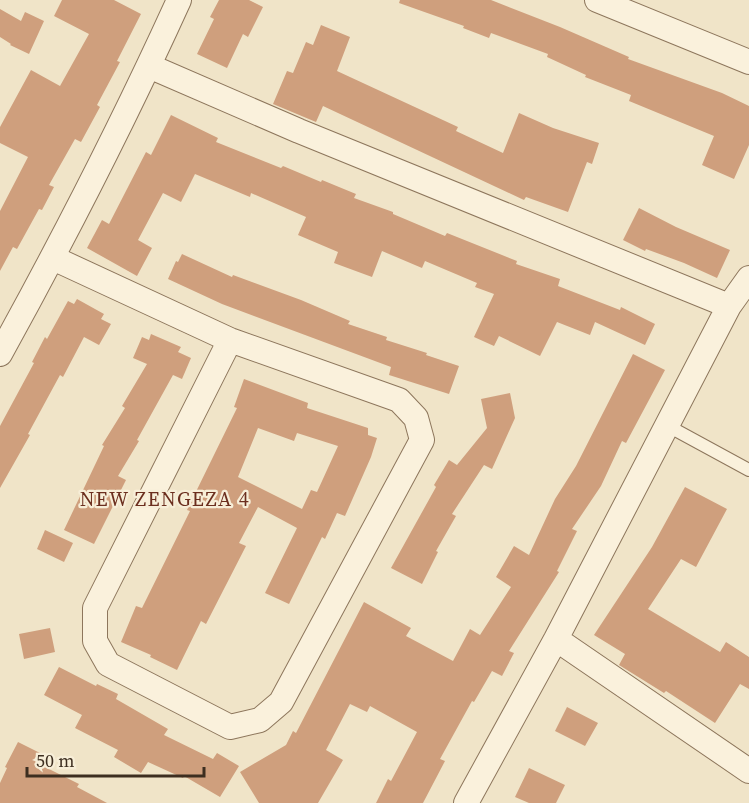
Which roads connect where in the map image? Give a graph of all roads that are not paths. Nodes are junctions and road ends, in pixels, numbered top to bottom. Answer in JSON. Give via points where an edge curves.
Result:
{"nodes":[{"id":1,"x":179,"y":0,"type":"edge"},
{"id":2,"x":597,"y":0,"type":"edge"},
{"id":3,"x":749,"y":62,"type":"edge"},
{"id":4,"x":149,"y":66,"type":"junction"},
{"id":5,"x":53,"y":258,"type":"junction"},
{"id":6,"x":749,"y":278,"type":"edge"},
{"id":7,"x":729,"y":306,"type":"junction"},
{"id":8,"x":230,"y":340,"type":"junction"},
{"id":9,"x":0,"y":354,"type":"edge"},
{"id":10,"x":668,"y":426,"type":"junction"},
{"id":11,"x":749,"y":470,"type":"edge"},
{"id":12,"x":556,"y":639,"type":"junction"},
{"id":13,"x":749,"y":771,"type":"edge"},
{"id":14,"x":466,"y":803,"type":"edge"}],
"edges":[{"from":1,"to":4,"type":"street"},
{"from":2,"to":3,"type":"street"},
{"from":4,"to":5,"type":"street"},
{"from":4,"to":7,"type":"street"},
{"from":5,"to":8,"type":"street"},
{"from":5,"to":9,"type":"street"},
{"from":6,"to":7,"type":"street"},
{"from":7,"to":10,"type":"street"},
{"from":8,"to":8,"type":"street","via":[[399,400],[416,418],[422,440],[281,702],[260,720],[230,727],[108,664],[95,641],[95,608]]},
{"from":10,"to":11,"type":"lane"},
{"from":10,"to":12,"type":"street"},
{"from":12,"to":13,"type":"street"},
{"from":12,"to":14,"type":"street"}]}
